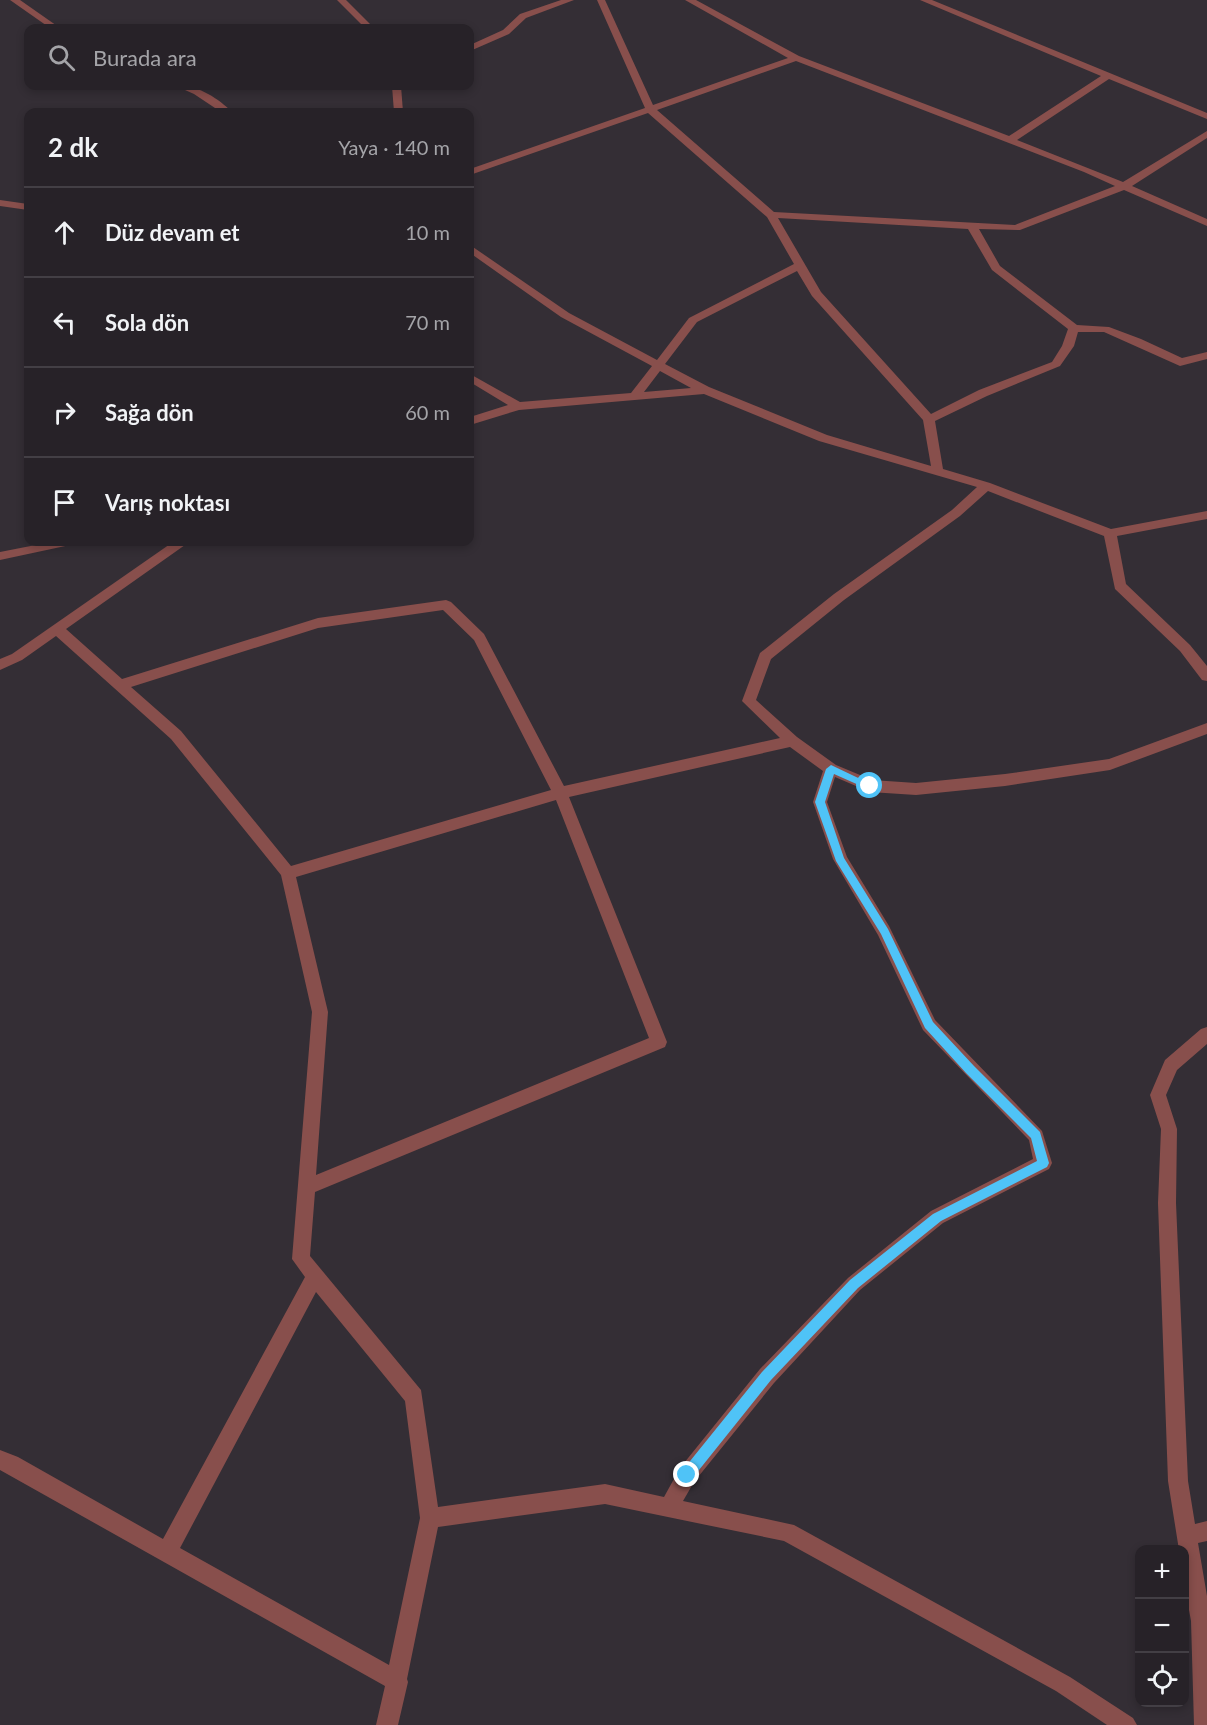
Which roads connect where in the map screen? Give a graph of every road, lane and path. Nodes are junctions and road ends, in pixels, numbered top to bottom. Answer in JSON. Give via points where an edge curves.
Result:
{"nodes":[{"id":1,"x":14,"y":0,"type":"edge"},
{"id":2,"x":341,"y":0,"type":"edge"},
{"id":3,"x":570,"y":0,"type":"edge"},
{"id":4,"x":601,"y":0,"type":"edge"},
{"id":5,"x":688,"y":0,"type":"edge"},
{"id":6,"x":924,"y":0,"type":"edge"},
{"id":7,"x":49,"y":24,"type":"edge"},
{"id":8,"x":365,"y":24,"type":"edge"},
{"id":9,"x":474,"y":46,"type":"edge"},
{"id":10,"x":796,"y":58,"type":"junction"},
{"id":11,"x":1108,"y":75,"type":"junction"},
{"id":12,"x":192,"y":90,"type":"edge"},
{"id":13,"x":396,"y":90,"type":"edge"},
{"id":14,"x":221,"y":108,"type":"edge"},
{"id":15,"x":399,"y":108,"type":"edge"},
{"id":16,"x":651,"y":110,"type":"junction"},
{"id":17,"x":1207,"y":116,"type":"edge"},
{"id":18,"x":1207,"y":134,"type":"edge"},
{"id":19,"x":1010,"y":140,"type":"junction"},
{"id":20,"x":474,"y":171,"type":"edge"},
{"id":21,"x":1124,"y":186,"type":"junction"},
{"id":22,"x":0,"y":202,"type":"edge"},
{"id":23,"x":24,"y":206,"type":"edge"},
{"id":24,"x":771,"y":215,"type":"junction"},
{"id":25,"x":1207,"y":224,"type":"edge"},
{"id":26,"x":972,"y":226,"type":"junction"},
{"id":27,"x":474,"y":251,"type":"edge"},
{"id":28,"x":800,"y":265,"type":"junction"},
{"id":29,"x":1074,"y":328,"type":"junction"},
{"id":30,"x":1207,"y":355,"type":"edge"},
{"id":31,"x":657,"y":366,"type":"junction"},
{"id":32,"x":474,"y":379,"type":"edge"},
{"id":33,"x":705,"y":390,"type":"junction"},
{"id":34,"x":635,"y":396,"type":"junction"},
{"id":35,"x":518,"y":406,"type":"junction"},
{"id":36,"x":929,"y":419,"type":"junction"},
{"id":37,"x":474,"y":420,"type":"edge"},
{"id":38,"x":938,"y":473,"type":"junction"},
{"id":39,"x":986,"y":486,"type":"junction"},
{"id":40,"x":1207,"y":515,"type":"edge"},
{"id":41,"x":1110,"y":533,"type":"junction"},
{"id":42,"x":51,"y":546,"type":"edge"},
{"id":43,"x":175,"y":546,"type":"edge"},
{"id":44,"x":0,"y":556,"type":"edge"},
{"id":45,"x":57,"y":630,"type":"junction"},
{"id":46,"x":0,"y":665,"type":"edge"},
{"id":47,"x":1207,"y":676,"type":"edge"},
{"id":48,"x":120,"y":685,"type":"junction"},
{"id":49,"x":1207,"y":728,"type":"edge"},
{"id":50,"x":792,"y":741,"type":"junction"},
{"id":51,"x":831,"y":769,"type":"junction"},
{"id":52,"x":560,"y":793,"type":"junction"},
{"id":53,"x":288,"y":873,"type":"junction"},
{"id":54,"x":1207,"y":1034,"type":"edge"},
{"id":55,"x":306,"y":1187,"type":"junction"},
{"id":56,"x":315,"y":1276,"type":"junction"},
{"id":57,"x":0,"y":1460,"type":"edge"},
{"id":58,"x":669,"y":1507,"type":"junction"},
{"id":59,"x":430,"y":1518,"type":"junction"},
{"id":60,"x":1207,"y":1531,"type":"edge"},
{"id":61,"x":1187,"y":1536,"type":"junction"},
{"id":62,"x":167,"y":1552,"type":"junction"},
{"id":63,"x":398,"y":1682,"type":"junction"},
{"id":64,"x":387,"y":1725,"type":"edge"},
{"id":65,"x":1126,"y":1725,"type":"edge"},
{"id":66,"x":1205,"y":1725,"type":"edge"}],
"edges":[{"from":1,"to":7,"type":"street"},
{"from":2,"to":8,"type":"street"},
{"from":3,"to":9,"type":"street","via":[[523,16],[506,32]]},
{"from":4,"to":16,"type":"street"},
{"from":5,"to":10,"type":"street"},
{"from":6,"to":11,"type":"street"},
{"from":10,"to":16,"type":"street"},
{"from":10,"to":19,"type":"street"},
{"from":11,"to":17,"type":"street"},
{"from":11,"to":19,"type":"street"},
{"from":12,"to":14,"type":"street"},
{"from":13,"to":15,"type":"street"},
{"from":16,"to":20,"type":"street"},
{"from":16,"to":24,"type":"street"},
{"from":18,"to":21,"type":"street"},
{"from":19,"to":21,"type":"street"},
{"from":21,"to":25,"type":"street"},
{"from":21,"to":26,"type":"street","via":[[1016,228]]},
{"from":22,"to":23,"type":"street"},
{"from":24,"to":26,"type":"street"},
{"from":24,"to":28,"type":"street"},
{"from":26,"to":29,"type":"street","via":[[996,268]]},
{"from":27,"to":31,"type":"street","via":[[565,315]]},
{"from":28,"to":31,"type":"street","via":[[693,320]]},
{"from":28,"to":36,"type":"street","via":[[816,294]]},
{"from":29,"to":30,"type":"street","via":[[1104,329],[1180,362]]},
{"from":29,"to":36,"type":"street","via":[[1056,364]]},
{"from":31,"to":33,"type":"street"},
{"from":31,"to":34,"type":"street"},
{"from":32,"to":35,"type":"street"},
{"from":33,"to":34,"type":"street"},
{"from":33,"to":38,"type":"street","via":[[823,438]]},
{"from":34,"to":35,"type":"street"},
{"from":35,"to":37,"type":"street"},
{"from":36,"to":38,"type":"street"},
{"from":38,"to":39,"type":"street"},
{"from":39,"to":41,"type":"street"},
{"from":39,"to":50,"type":"street","via":[[956,513],[765,656],[749,701]]},
{"from":40,"to":41,"type":"street"},
{"from":41,"to":47,"type":"street","via":[[1120,586],[1185,648]]},
{"from":42,"to":44,"type":"street"},
{"from":43,"to":45,"type":"street"},
{"from":45,"to":46,"type":"street"},
{"from":45,"to":48,"type":"street"},
{"from":48,"to":52,"type":"street","via":[[318,623],[446,605],[479,637]]},
{"from":48,"to":53,"type":"street","via":[[176,735]]},
{"from":49,"to":51,"type":"street","via":[[1110,764],[1005,780],[916,789],[882,787],[870,786]]},
{"from":50,"to":51,"type":"street"},
{"from":50,"to":52,"type":"street"},
{"from":51,"to":58,"type":"street","via":[[820,802],[840,859],[884,932],[929,1025],[1036,1136],[1043,1163],[937,1217],[854,1284],[766,1376],[687,1475]]},
{"from":52,"to":53,"type":"street"},
{"from":52,"to":55,"type":"street","via":[[658,1042]]},
{"from":53,"to":55,"type":"street","via":[[320,1012]]},
{"from":54,"to":61,"type":"street","via":[[1171,1065],[1158,1095],[1169,1129],[1167,1203],[1178,1481]]},
{"from":55,"to":56,"type":"street","via":[[302,1259]]},
{"from":56,"to":59,"type":"street","via":[[414,1397]]},
{"from":56,"to":62,"type":"street"},
{"from":57,"to":62,"type":"street"},
{"from":58,"to":59,"type":"street","via":[[605,1494]]},
{"from":58,"to":65,"type":"street","via":[[787,1532],[1063,1683]]},
{"from":59,"to":63,"type":"street"},
{"from":60,"to":61,"type":"street"},
{"from":61,"to":66,"type":"street","via":[[1201,1621]]},
{"from":62,"to":63,"type":"street"},
{"from":63,"to":64,"type":"street"}]}
